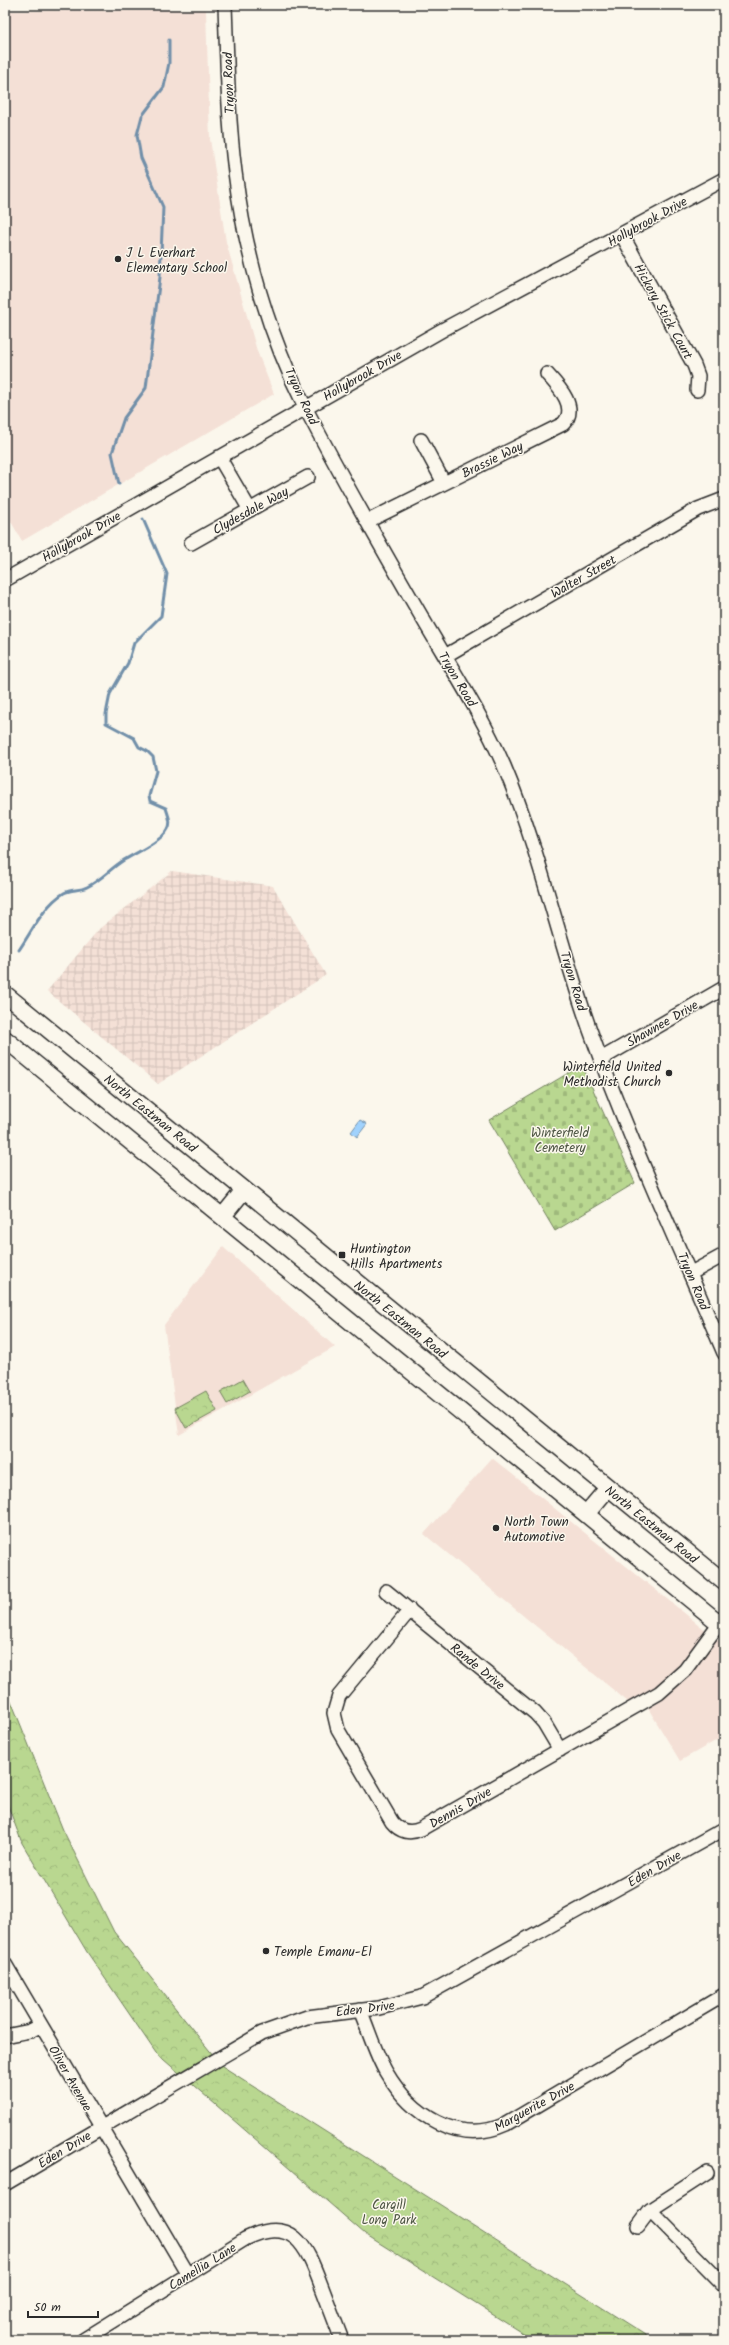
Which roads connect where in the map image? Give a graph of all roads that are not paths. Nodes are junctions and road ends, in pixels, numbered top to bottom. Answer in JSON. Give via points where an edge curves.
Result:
{"nodes":[{"id":1,"x":225,"y":5,"type":"edge"},
{"id":2,"x":724,"y":179,"type":"edge"},
{"id":3,"x":622,"y":235,"type":"junction"},
{"id":4,"x":547,"y":374,"type":"dead end"},
{"id":5,"x":697,"y":390,"type":"dead end"},
{"id":6,"x":306,"y":408,"type":"junction"},
{"id":7,"x":421,"y":440,"type":"dead end"},
{"id":8,"x":219,"y":457,"type":"junction"},
{"id":9,"x":308,"y":477,"type":"dead end"},
{"id":10,"x":444,"y":483,"type":"junction"},
{"id":11,"x":724,"y":499,"type":"edge"},
{"id":12,"x":250,"y":510,"type":"junction"},
{"id":13,"x":368,"y":521,"type":"junction"},
{"id":14,"x":191,"y":543,"type":"dead end"},
{"id":15,"x":5,"y":580,"type":"edge"},
{"id":16,"x":445,"y":656,"type":"junction"},
{"id":17,"x":724,"y":988,"type":"edge"},
{"id":18,"x":5,"y":994,"type":"edge"},
{"id":19,"x":5,"y":1039,"type":"edge"},
{"id":20,"x":601,"y":1059,"type":"junction"},
{"id":21,"x":244,"y":1190,"type":"junction"},
{"id":22,"x":223,"y":1216,"type":"junction"},
{"id":23,"x":724,"y":1255,"type":"edge"},
{"id":24,"x":690,"y":1273,"type":"junction"},
{"id":25,"x":724,"y":1353,"type":"edge"},
{"id":26,"x":608,"y":1488,"type":"junction"},
{"id":27,"x":586,"y":1514,"type":"junction"},
{"id":28,"x":724,"y":1582,"type":"edge"},
{"id":29,"x":386,"y":1591,"type":"dead end"},
{"id":30,"x":410,"y":1610,"type":"junction"},
{"id":31,"x":722,"y":1622,"type":"edge"},
{"id":32,"x":560,"y":1750,"type":"junction"},
{"id":33,"x":724,"y":1829,"type":"edge"},
{"id":34,"x":5,"y":1964,"type":"edge"},
{"id":35,"x":724,"y":1995,"type":"edge"},
{"id":36,"x":360,"y":2010,"type":"junction"},
{"id":37,"x":40,"y":2026,"type":"junction"},
{"id":38,"x":5,"y":2036,"type":"edge"},
{"id":39,"x":100,"y":2128,"type":"junction"},
{"id":40,"x":707,"y":2173,"type":"dead end"},
{"id":41,"x":5,"y":2184,"type":"edge"},
{"id":42,"x":650,"y":2210,"type":"junction"},
{"id":43,"x":638,"y":2226,"type":"dead end"},
{"id":44,"x":188,"y":2274,"type":"junction"},
{"id":45,"x":724,"y":2285,"type":"edge"},
{"id":46,"x":83,"y":2340,"type":"edge"},
{"id":47,"x":342,"y":2340,"type":"edge"}],
"edges":[{"from":1,"to":6,"type":"street","name":"Tryon Road","via":[[230,120],[242,216],[266,309]]},
{"from":2,"to":3,"type":"street","name":"Hollybrook Drive"},
{"from":3,"to":5,"type":"street","name":"Hickory Stick Court","via":[[694,365],[698,376]]},
{"from":3,"to":6,"type":"street","name":"Hollybrook Drive","via":[[444,329]]},
{"from":4,"to":10,"type":"street","name":"Brassie Way","via":[[560,388],[569,405],[569,414],[565,422]]},
{"from":6,"to":8,"type":"street","name":"Hollybrook Drive"},
{"from":6,"to":13,"type":"street","name":"Tryon Road"},
{"from":7,"to":10,"type":"street"},
{"from":8,"to":12,"type":"street"},
{"from":8,"to":15,"type":"street","name":"Hollybrook Drive"},
{"from":9,"to":12,"type":"street","name":"Clydesdale Way"},
{"from":10,"to":13,"type":"street","name":"Brassie Way"},
{"from":11,"to":16,"type":"street","name":"Walter Street","via":[[698,509]]},
{"from":12,"to":14,"type":"street","name":"Clydesdale Way"},
{"from":13,"to":16,"type":"street","name":"Tryon Road"},
{"from":16,"to":20,"type":"street","name":"Tryon Road","via":[[486,727],[514,790],[582,1008]]},
{"from":17,"to":20,"type":"street","name":"Shawnee Drive"},
{"from":18,"to":21,"type":"main road","name":"North Eastman Road"},
{"from":19,"to":22,"type":"main road"},
{"from":20,"to":24,"type":"street","name":"Tryon Road"},
{"from":21,"to":22,"type":"main road"},
{"from":21,"to":26,"type":"main road","name":"North Eastman Road"},
{"from":22,"to":27,"type":"main road"},
{"from":23,"to":24,"type":"street"},
{"from":24,"to":25,"type":"street","name":"Tryon Road"},
{"from":26,"to":27,"type":"main road"},
{"from":26,"to":28,"type":"main road","name":"North Eastman Road"},
{"from":27,"to":31,"type":"main road"},
{"from":29,"to":30,"type":"street","name":"Rande Drive"},
{"from":30,"to":32,"type":"street","name":"Rande Drive","via":[[536,1713]]},
{"from":30,"to":32,"type":"street","name":"Dennis Drive","via":[[341,1693],[334,1709],[338,1730],[398,1828],[409,1832],[421,1829]]},
{"from":31,"to":32,"type":"street","name":"Dennis Drive","via":[[689,1665],[664,1690]]},
{"from":33,"to":36,"type":"street","name":"Eden Drive","via":[[438,1990],[403,2004]]},
{"from":34,"to":37,"type":"street","name":"Oliver Avenue"},
{"from":35,"to":36,"type":"street","name":"Marguerite Drive","via":[[506,2124],[489,2131],[473,2132],[448,2128],[403,2094],[383,2065]]},
{"from":36,"to":39,"type":"street","name":"Eden Drive","via":[[320,2014],[272,2028]]},
{"from":37,"to":38,"type":"street","via":[[30,2031]]},
{"from":37,"to":39,"type":"street","name":"Oliver Avenue"},
{"from":39,"to":41,"type":"street","name":"Eden Drive"},
{"from":39,"to":44,"type":"street","name":"Oliver Avenue"},
{"from":40,"to":42,"type":"street"},
{"from":42,"to":43,"type":"street"},
{"from":42,"to":45,"type":"street"},
{"from":44,"to":46,"type":"street","name":"Camellia Lane"},
{"from":44,"to":47,"type":"street","name":"Camellia Lane","via":[[252,2236],[270,2230],[285,2231],[297,2238],[309,2253]]}]}
